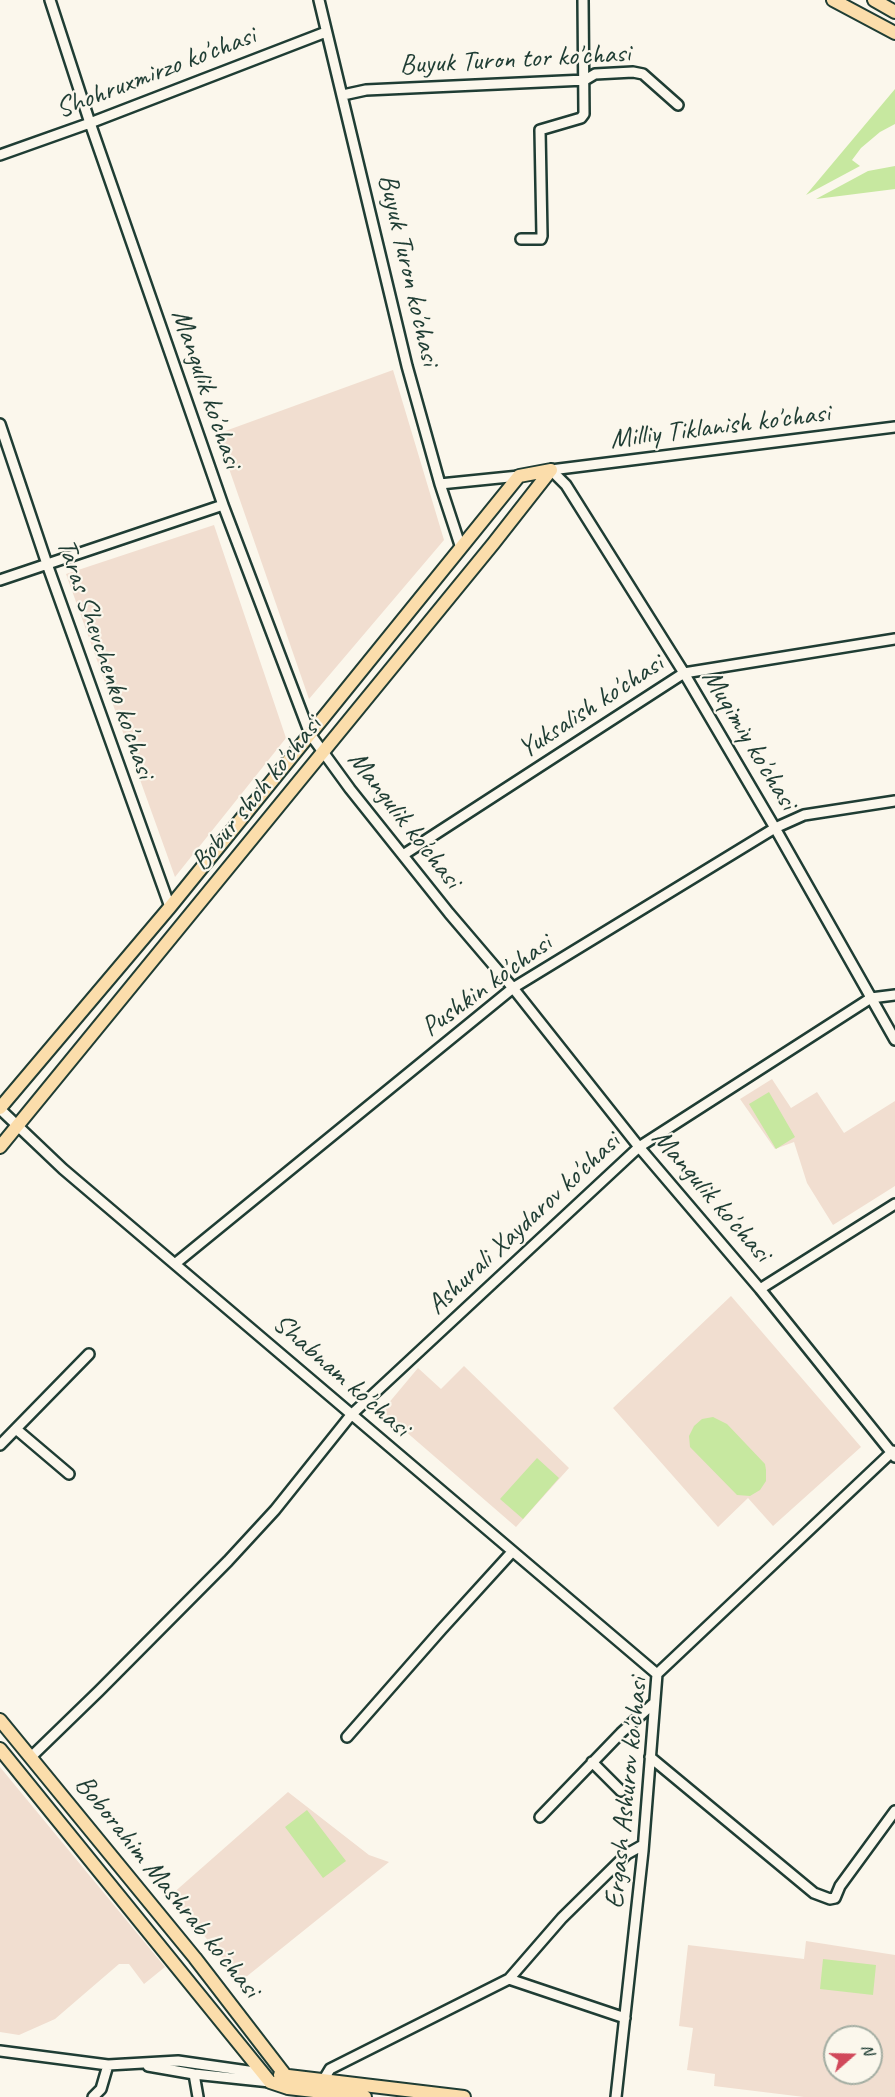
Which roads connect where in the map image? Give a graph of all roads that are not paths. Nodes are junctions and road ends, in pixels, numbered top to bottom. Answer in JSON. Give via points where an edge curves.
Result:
{"nodes":[{"id":1,"x":50,"y":0,"type":"edge"},
{"id":2,"x":319,"y":0,"type":"edge"},
{"id":3,"x":583,"y":0,"type":"edge"},
{"id":4,"x":833,"y":0,"type":"edge"},
{"id":5,"x":874,"y":0,"type":"edge"},
{"id":6,"x":895,"y":12,"type":"edge"},
{"id":7,"x":893,"y":27,"type":"edge"},
{"id":8,"x":326,"y":32,"type":"junction"},
{"id":9,"x":585,"y":80,"type":"junction"},
{"id":10,"x":343,"y":95,"type":"junction"},
{"id":11,"x":678,"y":105,"type":"dead end"},
{"id":12,"x":90,"y":123,"type":"junction"},
{"id":13,"x":0,"y":155,"type":"edge"},
{"id":14,"x":521,"y":239,"type":"dead end"},
{"id":15,"x":0,"y":424,"type":"edge"},
{"id":16,"x":895,"y":427,"type":"edge"},
{"id":17,"x":551,"y":470,"type":"junction"},
{"id":18,"x":519,"y":476,"type":"junction"},
{"id":19,"x":440,"y":484,"type":"junction"},
{"id":20,"x":223,"y":505,"type":"junction"},
{"id":21,"x":461,"y":548,"type":"junction"},
{"id":22,"x":47,"y":564,"type":"junction"},
{"id":23,"x":0,"y":580,"type":"edge"},
{"id":24,"x":895,"y":639,"type":"edge"},
{"id":25,"x":684,"y":674,"type":"junction"},
{"id":26,"x":310,"y":734,"type":"junction"},
{"id":27,"x":322,"y":753,"type":"junction"},
{"id":28,"x":895,"y":801,"type":"edge"},
{"id":29,"x":775,"y":828,"type":"junction"},
{"id":30,"x":403,"y":855,"type":"junction"},
{"id":31,"x":170,"y":907,"type":"junction"},
{"id":32,"x":513,"y":988,"type":"junction"},
{"id":33,"x":895,"y":995,"type":"edge"},
{"id":34,"x":870,"y":998,"type":"junction"},
{"id":35,"x":895,"y":1040,"type":"edge"},
{"id":36,"x":0,"y":1108,"type":"edge"},
{"id":37,"x":18,"y":1125,"type":"junction"},
{"id":38,"x":0,"y":1147,"type":"edge"},
{"id":39,"x":639,"y":1148,"type":"junction"},
{"id":40,"x":895,"y":1204,"type":"edge"},
{"id":41,"x":176,"y":1263,"type":"junction"},
{"id":42,"x":760,"y":1288,"type":"junction"},
{"id":43,"x":89,"y":1354,"type":"dead end"},
{"id":44,"x":351,"y":1415,"type":"junction"},
{"id":45,"x":16,"y":1429,"type":"junction"},
{"id":46,"x":0,"y":1445,"type":"edge"},
{"id":47,"x":893,"y":1453,"type":"edge"},
{"id":48,"x":69,"y":1474,"type":"dead end"},
{"id":49,"x":512,"y":1552,"type":"junction"},
{"id":50,"x":657,"y":1674,"type":"junction"},
{"id":51,"x":654,"y":1703,"type":"junction"},
{"id":52,"x":0,"y":1720,"type":"edge"},
{"id":53,"x":347,"y":1737,"type":"dead end"},
{"id":54,"x":0,"y":1749,"type":"edge"},
{"id":55,"x":31,"y":1757,"type":"junction"},
{"id":56,"x":650,"y":1757,"type":"junction"},
{"id":57,"x":592,"y":1762,"type":"junction"},
{"id":58,"x":621,"y":1791,"type":"dead end"},
{"id":59,"x":895,"y":1811,"type":"edge"},
{"id":60,"x":540,"y":1817,"type":"dead end"},
{"id":61,"x":643,"y":1845,"type":"junction"},
{"id":62,"x":509,"y":1979,"type":"junction"},
{"id":63,"x":625,"y":2018,"type":"junction"},
{"id":64,"x":0,"y":2051,"type":"edge"},
{"id":65,"x":143,"y":2064,"type":"junction"},
{"id":66,"x":108,"y":2065,"type":"junction"},
{"id":67,"x":194,"y":2074,"type":"junction"},
{"id":68,"x":266,"y":2077,"type":"junction"},
{"id":69,"x":324,"y":2079,"type":"junction"},
{"id":70,"x":286,"y":2081,"type":"junction"},
{"id":71,"x":93,"y":2097,"type":"edge"},
{"id":72,"x":198,"y":2097,"type":"edge"},
{"id":73,"x":365,"y":2097,"type":"edge"},
{"id":74,"x":464,"y":2097,"type":"edge"},
{"id":75,"x":616,"y":2097,"type":"edge"}],
"edges":[{"from":1,"to":12,"type":"street","name":"Mangulik ko'chasi"},
{"from":2,"to":8,"type":"street","name":"Buyuk Turon ko'chasi"},
{"from":3,"to":9,"type":"street"},
{"from":4,"to":7,"type":"main road"},
{"from":5,"to":6,"type":"main road"},
{"from":8,"to":10,"type":"street","name":"Buyuk Turon ko'chasi"},
{"from":8,"to":12,"type":"street","name":"Shohruxmirzo ko'chasi"},
{"from":9,"to":10,"type":"street","name":"Buyuk Turon tor ko'chasi","via":[[366,90]]},
{"from":9,"to":11,"type":"street","name":"Buyuk Turon tor ko'chasi","via":[[595,74],[643,74]]},
{"from":9,"to":14,"type":"street","via":[[583,116],[540,130],[542,237]]},
{"from":10,"to":19,"type":"street","name":"Buyuk Turon ko'chasi","via":[[400,339]]},
{"from":12,"to":13,"type":"street","name":"Shohruxmirzo ko'chasi"},
{"from":12,"to":20,"type":"street","name":"Mangulik ko'chasi"},
{"from":15,"to":22,"type":"street","name":"Taras Shevchenko ko'chasi"},
{"from":16,"to":17,"type":"street","name":"Milliy Tiklanish ko'chasi"},
{"from":17,"to":18,"type":"main road"},
{"from":17,"to":25,"type":"street","name":"Muqimiy ko'chasi","via":[[566,485]]},
{"from":17,"to":27,"type":"main road","name":"Bobur shoh ko'chasi"},
{"from":18,"to":19,"type":"street"},
{"from":18,"to":21,"type":"main road","name":"Bobur shoh ko'chasi"},
{"from":19,"to":21,"type":"street","name":"Buyuk Turon ko'chasi"},
{"from":20,"to":22,"type":"street"},
{"from":20,"to":26,"type":"street","name":"Mangulik ko'chasi"},
{"from":21,"to":26,"type":"main road","name":"Bobur shoh ko'chasi"},
{"from":22,"to":23,"type":"street"},
{"from":22,"to":31,"type":"street","name":"Taras Shevchenko ko'chasi"},
{"from":24,"to":25,"type":"street","name":"Yuksalish ko'chasi"},
{"from":25,"to":29,"type":"street","name":"Muqimiy ko'chasi"},
{"from":25,"to":30,"type":"street","name":"Yuksalish ko'chasi"},
{"from":26,"to":27,"type":"street","name":"Mangulik ko'chasi"},
{"from":26,"to":31,"type":"main road","name":"Bobur shoh ko'chasi"},
{"from":27,"to":30,"type":"street","name":"Mangulik ko'chasi"},
{"from":27,"to":37,"type":"main road","name":"Bobur shoh ko'chasi"},
{"from":28,"to":29,"type":"street","name":"Pushkin ko'chasi","via":[[804,815]]},
{"from":29,"to":32,"type":"street","name":"Pushkin ko'chasi"},
{"from":29,"to":34,"type":"street","name":"Muqimiy ko'chasi"},
{"from":30,"to":32,"type":"street","name":"Mangulik ko'chasi"},
{"from":31,"to":36,"type":"main road","name":"Bobur shoh ko'chasi"},
{"from":32,"to":39,"type":"street","name":"Mangulik ko'chasi"},
{"from":32,"to":41,"type":"street","name":"Pushkin ko'chasi"},
{"from":33,"to":34,"type":"street","name":"Ashurali Xaydarov ko'chasi"},
{"from":34,"to":35,"type":"street","name":"Muqimiy ko'chasi"},
{"from":34,"to":39,"type":"street","name":"Ashurali Xaydarov ko'chasi"},
{"from":36,"to":37,"type":"street","name":"Shabnam ko'chasi"},
{"from":37,"to":38,"type":"main road","name":"Bobur shoh ko'chasi"},
{"from":37,"to":41,"type":"street","name":"Shabnam ko'chasi","via":[[63,1169]]},
{"from":39,"to":42,"type":"street","name":"Mangulik ko'chasi"},
{"from":39,"to":44,"type":"street","name":"Ashurali Xaydarov ko'chasi"},
{"from":40,"to":42,"type":"street"},
{"from":41,"to":44,"type":"street","name":"Shabnam ko'chasi"},
{"from":42,"to":47,"type":"street","name":"Mangulik ko'chasi"},
{"from":43,"to":45,"type":"street"},
{"from":44,"to":49,"type":"street","name":"Shabnam ko'chasi"},
{"from":44,"to":55,"type":"street","name":"Ashurali Xaydarov ko'chasi","via":[[236,1552]]},
{"from":45,"to":46,"type":"street"},
{"from":45,"to":48,"type":"street"},
{"from":47,"to":50,"type":"street","name":"Ergash Ashurov ko'chasi"},
{"from":49,"to":50,"type":"street","name":"Shabnam ko'chasi"},
{"from":49,"to":53,"type":"street"},
{"from":50,"to":51,"type":"street","name":"Ergash Ashurov ko'chasi"},
{"from":51,"to":56,"type":"street","name":"Ergash Ashurov ko'chasi"},
{"from":51,"to":57,"type":"street"},
{"from":52,"to":55,"type":"main road","name":"Boborahim Mashrab ko'chasi"},
{"from":54,"to":68,"type":"main road","name":"Boborahim Mashrab ko'chasi"},
{"from":55,"to":70,"type":"main road","name":"Boborahim Mashrab ko'chasi","via":[[151,1902]]},
{"from":56,"to":59,"type":"street","via":[[814,1893],[830,1899],[835,1898]]},
{"from":56,"to":61,"type":"street","name":"Ergash Ashurov ko'chasi"},
{"from":57,"to":58,"type":"street"},
{"from":57,"to":60,"type":"street"},
{"from":61,"to":62,"type":"street","via":[[627,1854],[562,1918]]},
{"from":61,"to":63,"type":"street","name":"Ergash Ashurov ko'chasi"},
{"from":62,"to":63,"type":"street"},
{"from":62,"to":69,"type":"street","via":[[330,2068]]},
{"from":63,"to":75,"type":"street","name":"Ergash Ashurov ko'chasi"},
{"from":64,"to":66,"type":"street"},
{"from":65,"to":66,"type":"street"},
{"from":65,"to":67,"type":"street"},
{"from":65,"to":68,"type":"street","via":[[178,2061]]},
{"from":66,"to":71,"type":"street","via":[[101,2089]]},
{"from":67,"to":68,"type":"street"},
{"from":67,"to":72,"type":"street"},
{"from":68,"to":70,"type":"main road"},
{"from":69,"to":70,"type":"main road"},
{"from":69,"to":74,"type":"main road"},
{"from":70,"to":73,"type":"main road"}]}
